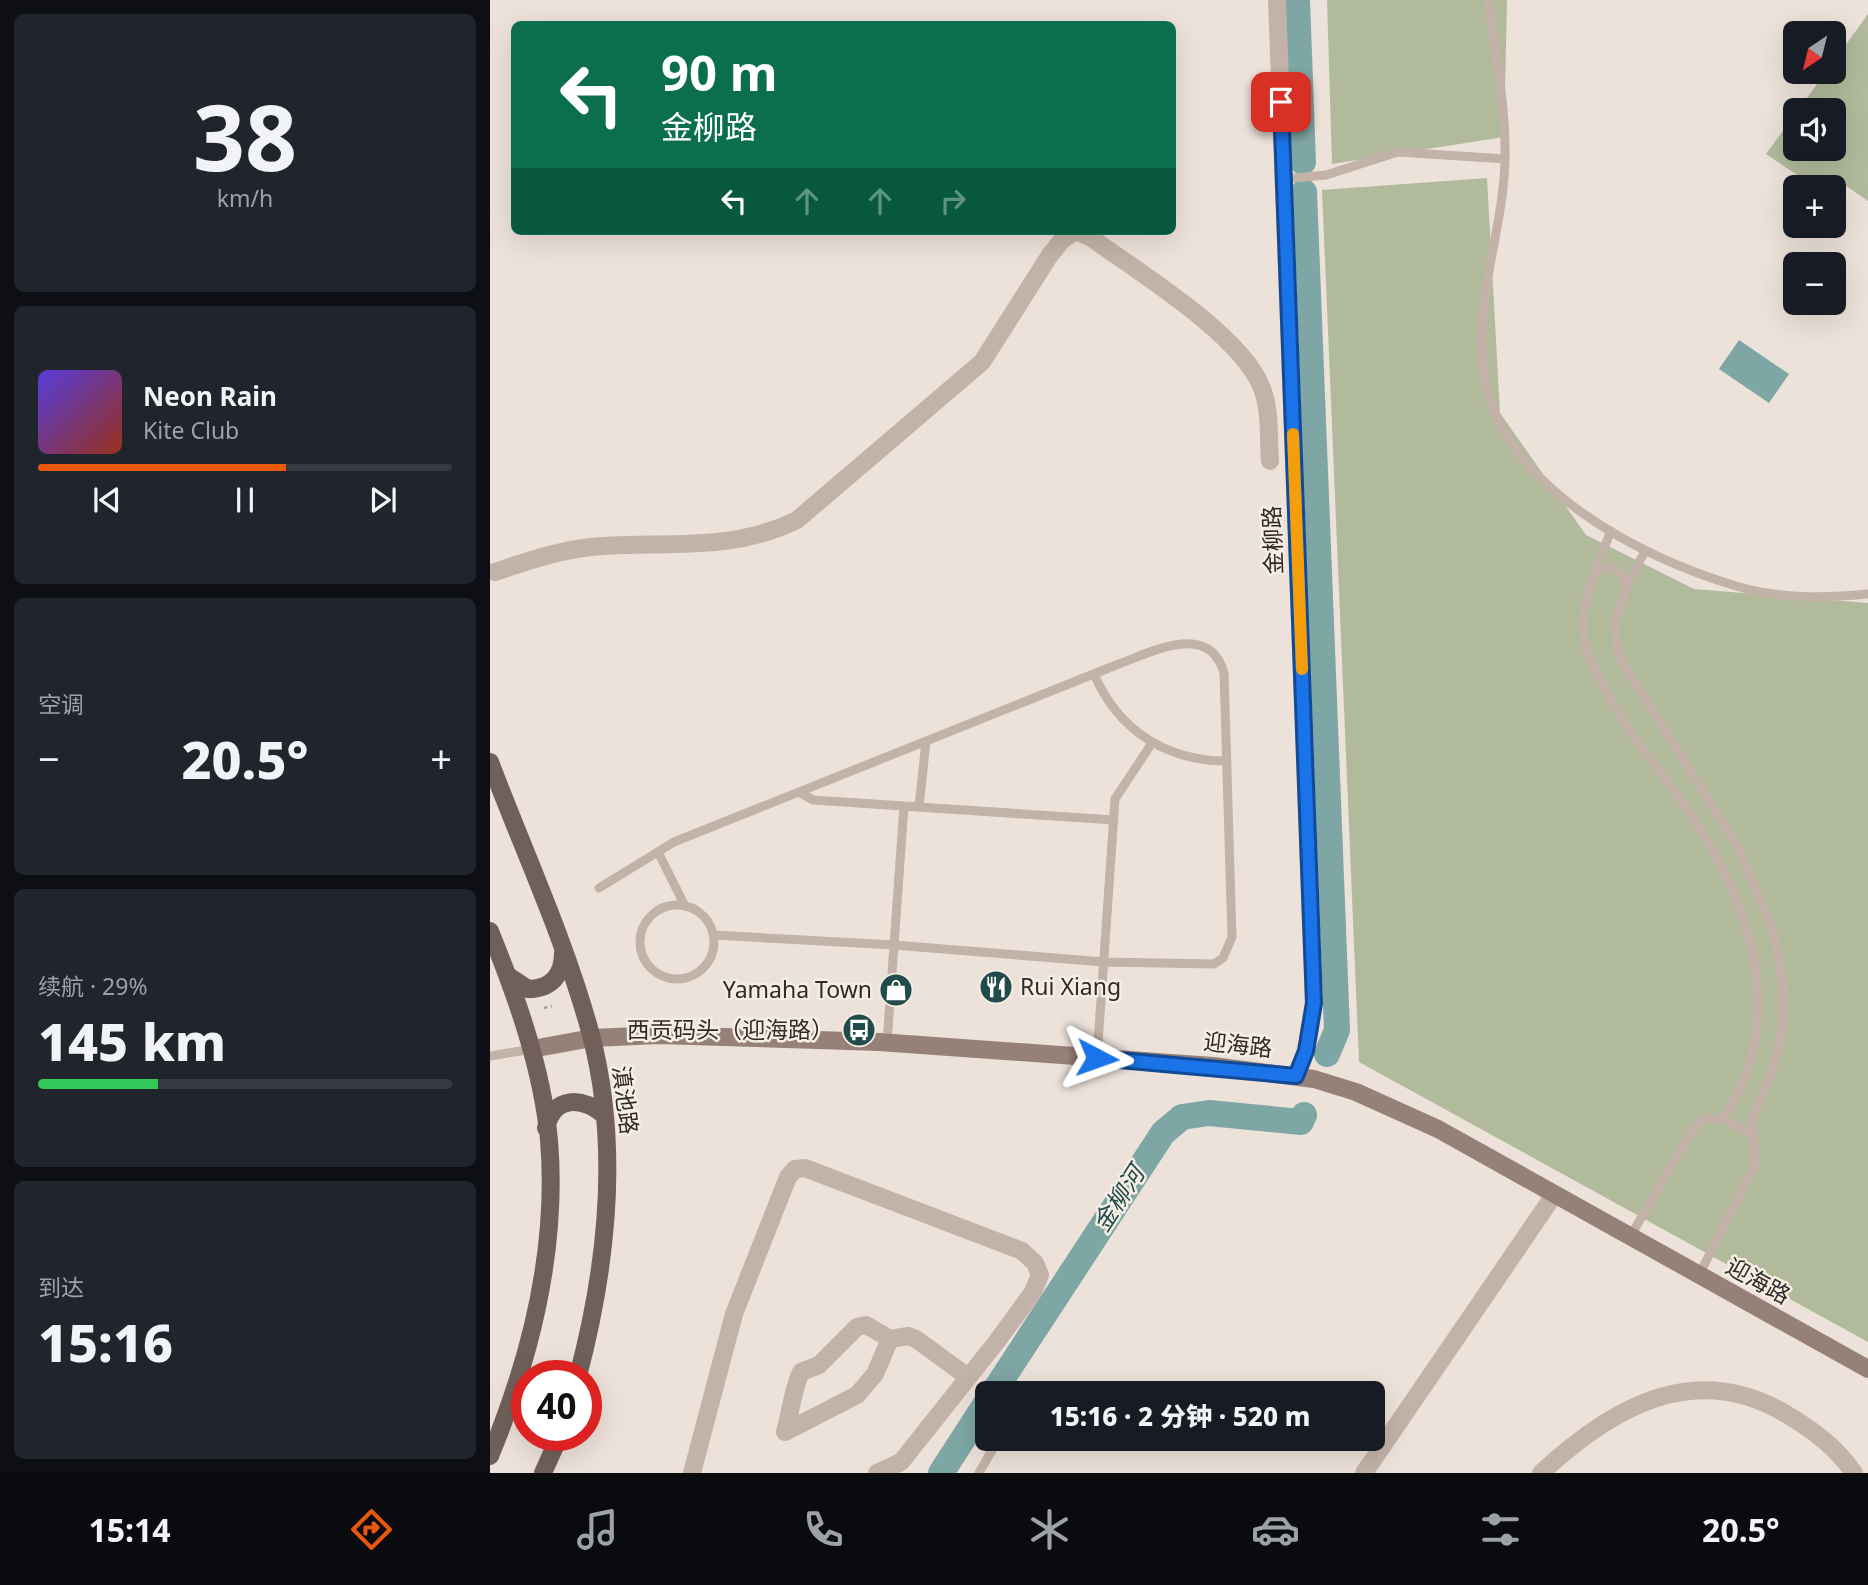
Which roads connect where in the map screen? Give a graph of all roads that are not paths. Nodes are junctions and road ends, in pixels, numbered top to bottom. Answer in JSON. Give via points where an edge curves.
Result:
{"nodes":[{"id":1,"x":1277,"y":0,"type":"edge"},
{"id":2,"x":1488,"y":0,"type":"edge"},
{"id":3,"x":1505,"y":159,"type":"junction"},
{"id":4,"x":1284,"y":179,"type":"junction"},
{"id":5,"x":1070,"y":235,"type":"edge"},
{"id":6,"x":1085,"y":235,"type":"edge"},
{"id":7,"x":1270,"y":461,"type":"dead end"},
{"id":8,"x":1611,"y":531,"type":"junction"},
{"id":9,"x":1645,"y":551,"type":"junction"},
{"id":10,"x":1594,"y":573,"type":"junction"},
{"id":11,"x":492,"y":575,"type":"edge"},
{"id":12,"x":1627,"y":585,"type":"junction"},
{"id":13,"x":1868,"y":594,"type":"edge"},
{"id":14,"x":1094,"y":674,"type":"junction"},
{"id":15,"x":926,"y":741,"type":"junction"},
{"id":16,"x":1152,"y":743,"type":"junction"},
{"id":17,"x":1227,"y":761,"type":"junction"},
{"id":18,"x":490,"y":762,"type":"edge"},
{"id":19,"x":799,"y":792,"type":"junction"},
{"id":20,"x":904,"y":806,"type":"junction"},
{"id":21,"x":919,"y":807,"type":"junction"},
{"id":22,"x":1114,"y":820,"type":"junction"},
{"id":23,"x":658,"y":852,"type":"junction"},
{"id":24,"x":599,"y":888,"type":"dead end"},
{"id":25,"x":685,"y":906,"type":"junction"},
{"id":26,"x":490,"y":931,"type":"edge"},
{"id":27,"x":714,"y":936,"type":"junction"},
{"id":28,"x":894,"y":945,"type":"junction"},
{"id":29,"x":563,"y":952,"type":"junction"},
{"id":30,"x":1104,"y":962,"type":"junction"},
{"id":31,"x":507,"y":975,"type":"junction"},
{"id":32,"x":592,"y":1038,"type":"junction"},
{"id":33,"x":887,"y":1043,"type":"junction"},
{"id":34,"x":532,"y":1049,"type":"junction"},
{"id":35,"x":490,"y":1056,"type":"edge"},
{"id":36,"x":1097,"y":1058,"type":"junction"},
{"id":37,"x":1296,"y":1076,"type":"junction"},
{"id":38,"x":604,"y":1115,"type":"junction"},
{"id":39,"x":1723,"y":1119,"type":"junction"},
{"id":40,"x":546,"y":1128,"type":"junction"},
{"id":41,"x":1751,"y":1133,"type":"junction"},
{"id":42,"x":1553,"y":1195,"type":"junction"},
{"id":43,"x":1630,"y":1238,"type":"junction"},
{"id":44,"x":1698,"y":1276,"type":"junction"},
{"id":45,"x":890,"y":1339,"type":"junction"},
{"id":46,"x":581,"y":1360,"type":"edge"},
{"id":47,"x":1868,"y":1369,"type":"edge"},
{"id":48,"x":968,"y":1377,"type":"junction"},
{"id":49,"x":552,"y":1451,"type":"edge"},
{"id":50,"x":992,"y":1451,"type":"edge"},
{"id":51,"x":490,"y":1456,"type":"edge"},
{"id":52,"x":543,"y":1473,"type":"edge"},
{"id":53,"x":692,"y":1473,"type":"edge"},
{"id":54,"x":877,"y":1473,"type":"edge"},
{"id":55,"x":979,"y":1473,"type":"edge"},
{"id":56,"x":1364,"y":1473,"type":"edge"},
{"id":57,"x":1541,"y":1473,"type":"edge"},
{"id":58,"x":1854,"y":1473,"type":"edge"}],
"edges":[{"from":1,"to":4,"type":"street","name":"金柳路"},
{"from":2,"to":3,"type":"lane"},
{"from":3,"to":4,"type":"lane","via":[[1398,152],[1326,175]]},
{"from":3,"to":8,"type":"lane","via":[[1482,324],[1485,380],[1503,427],[1522,458],[1558,495]]},
{"from":4,"to":37,"type":"street","name":"金柳路","via":[[1314,1003],[1306,1051]]},
{"from":5,"to":11,"type":"street","via":[[1050,255],[982,362],[797,520],[748,540],[562,551]]},
{"from":6,"to":7,"type":"street","via":[[1206,322],[1249,364],[1267,402]]},
{"from":8,"to":9,"type":"lane"},
{"from":8,"to":10,"type":"lane"},
{"from":9,"to":12,"type":"lane"},
{"from":9,"to":13,"type":"lane","via":[[1738,587],[1822,598]]},
{"from":10,"to":12,"type":"lane","via":[[1611,567]]},
{"from":10,"to":39,"type":"lane","via":[[1584,616],[1586,649],[1617,715],[1718,860],[1752,941],[1759,987],[1758,1028],[1751,1062]]},
{"from":12,"to":41,"type":"lane","via":[[1615,622],[1618,655],[1739,849],[1774,934],[1783,985],[1782,1031]]},
{"from":14,"to":15,"type":"lane"},
{"from":14,"to":16,"type":"lane","via":[[1117,714]]},
{"from":14,"to":17,"type":"lane","via":[[1184,643],[1212,649],[1224,673]]},
{"from":15,"to":19,"type":"lane"},
{"from":15,"to":21,"type":"lane"},
{"from":16,"to":17,"type":"lane","via":[[1196,760]]},
{"from":16,"to":22,"type":"lane","via":[[1115,799]]},
{"from":17,"to":30,"type":"lane","via":[[1232,937],[1228,949],[1208,966]]},
{"from":18,"to":29,"type":"main road","name":"滇池路"},
{"from":19,"to":20,"type":"lane","via":[[813,800]]},
{"from":19,"to":23,"type":"lane"},
{"from":20,"to":21,"type":"lane"},
{"from":20,"to":28,"type":"lane"},
{"from":21,"to":22,"type":"lane"},
{"from":22,"to":30,"type":"lane"},
{"from":23,"to":24,"type":"lane"},
{"from":23,"to":25,"type":"lane"},
{"from":25,"to":27,"type":"lane","via":[[707,920]]},
{"from":25,"to":27,"type":"lane","via":[[659,909],[646,922],[640,948],[653,971],[669,979],[696,975],[712,954]]},
{"from":26,"to":31,"type":"main road"},
{"from":27,"to":28,"type":"lane"},
{"from":28,"to":30,"type":"lane"},
{"from":28,"to":33,"type":"lane"},
{"from":29,"to":31,"type":"main road","via":[[557,977],[544,987],[528,989]]},
{"from":29,"to":32,"type":"main road","name":"滇池路"},
{"from":30,"to":36,"type":"lane"},
{"from":31,"to":34,"type":"main road"},
{"from":32,"to":33,"type":"street","name":"迎海路","via":[[659,1035]]},
{"from":32,"to":34,"type":"street","name":"迎海路"},
{"from":32,"to":38,"type":"main road","name":"滇池路"},
{"from":33,"to":36,"type":"street","name":"迎海路"},
{"from":34,"to":35,"type":"lane"},
{"from":34,"to":40,"type":"main road"},
{"from":36,"to":37,"type":"street","name":"迎海路"},
{"from":37,"to":42,"type":"street","name":"迎海路","via":[[1356,1092],[1438,1129]]},
{"from":38,"to":40,"type":"main road","via":[[582,1101],[565,1102],[552,1112]]},
{"from":38,"to":46,"type":"main road","name":"滇池路","via":[[604,1255]]},
{"from":39,"to":41,"type":"lane"},
{"from":39,"to":43,"type":"lane","via":[[1704,1119],[1692,1131]]},
{"from":40,"to":51,"type":"main road","via":[[548,1239],[537,1314],[517,1390]]},
{"from":41,"to":44,"type":"lane","via":[[1755,1166]]},
{"from":42,"to":43,"type":"street","name":"迎海路"},
{"from":42,"to":56,"type":"street"},
{"from":43,"to":44,"type":"street","name":"迎海路"},
{"from":44,"to":47,"type":"street","name":"迎海路"},
{"from":45,"to":45,"type":"street","via":[[866,1325],[858,1327],[818,1364],[801,1372],[793,1388],[785,1433],[857,1395],[875,1374]]},
{"from":45,"to":48,"type":"street","via":[[916,1339]]},
{"from":48,"to":53,"type":"street","via":[[1033,1292],[1040,1275],[1035,1263],[1022,1251],[804,1168],[795,1169],[734,1314]]},
{"from":48,"to":54,"type":"street","via":[[901,1462]]},
{"from":49,"to":52,"type":"main road"},
{"from":50,"to":55,"type":"lane"},
{"from":57,"to":58,"type":"street","via":[[1569,1447],[1624,1411],[1699,1388],[1768,1403],[1829,1443]]}]}
